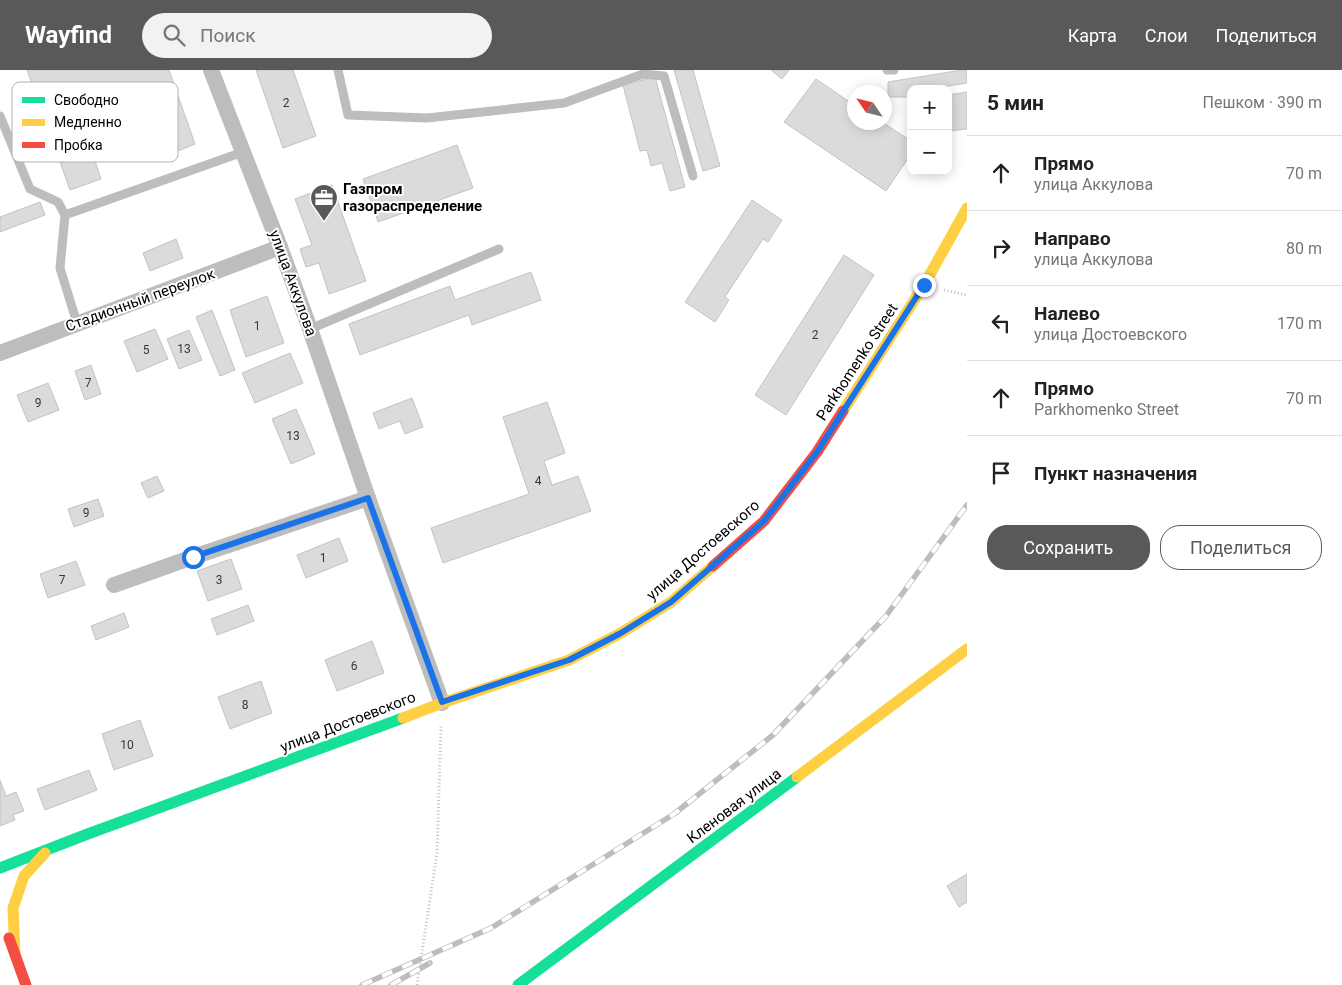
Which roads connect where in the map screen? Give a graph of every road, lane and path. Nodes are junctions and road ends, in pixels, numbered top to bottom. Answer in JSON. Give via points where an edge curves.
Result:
{"nodes":[{"id":1,"x":211,"y":70,"type":"edge"},
{"id":2,"x":338,"y":70,"type":"edge"},
{"id":3,"x":887,"y":70,"type":"edge"},
{"id":4,"x":894,"y":70,"type":"edge"},
{"id":5,"x":0,"y":116,"type":"edge"},
{"id":6,"x":12,"y":145,"type":"edge"},
{"id":7,"x":243,"y":152,"type":"junction"},
{"id":8,"x":19,"y":162,"type":"edge"},
{"id":9,"x":693,"y":176,"type":"dead end"},
{"id":10,"x":967,"y":208,"type":"edge"},
{"id":11,"x":64,"y":215,"type":"junction"},
{"id":12,"x":280,"y":247,"type":"junction"},
{"id":13,"x":499,"y":249,"type":"dead end"},
{"id":14,"x":77,"y":323,"type":"junction"},
{"id":15,"x":310,"y":329,"type":"junction"},
{"id":16,"x":0,"y":353,"type":"edge"},
{"id":17,"x":817,"y":452,"type":"joint"},
{"id":18,"x":368,"y":498,"type":"junction"},
{"id":19,"x":114,"y":585,"type":"dead end"},
{"id":20,"x":967,"y":649,"type":"edge"},
{"id":21,"x":442,"y":702,"type":"junction"},
{"id":22,"x":48,"y":850,"type":"junction"},
{"id":23,"x":0,"y":868,"type":"edge"},
{"id":24,"x":3,"y":921,"type":"dead end"},
{"id":25,"x":0,"y":942,"type":"edge"},
{"id":26,"x":15,"y":954,"type":"junction"},
{"id":27,"x":26,"y":985,"type":"edge"},
{"id":28,"x":417,"y":985,"type":"edge"},
{"id":29,"x":518,"y":985,"type":"edge"}],
"edges":[{"from":1,"to":7,"type":"street","name":"улица Аккулова"},
{"from":2,"to":9,"type":"lane","via":[[348,115],[428,118],[564,104],[643,74],[664,76]]},
{"from":3,"to":4,"type":"lane"},
{"from":5,"to":6,"type":"lane"},
{"from":7,"to":11,"type":"lane"},
{"from":7,"to":12,"type":"street","name":"улица Аккулова"},
{"from":8,"to":11,"type":"lane","via":[[30,189],[58,202]]},
{"from":10,"to":17,"type":"main road","name":"Parkhomenko Street","via":[[924,285]]},
{"from":11,"to":14,"type":"lane","via":[[60,268]]},
{"from":12,"to":14,"type":"street","name":"Стадионный переулок"},
{"from":12,"to":15,"type":"street","name":"улица Аккулова"},
{"from":13,"to":15,"type":"lane"},
{"from":14,"to":16,"type":"street","name":"Стадионный переулок"},
{"from":15,"to":18,"type":"street","name":"улица Аккулова"},
{"from":17,"to":21,"type":"main road","name":"улица Достоевского","via":[[764,521],[671,602],[569,660]]},
{"from":18,"to":19,"type":"street"},
{"from":18,"to":21,"type":"street","name":"улица Аккулова"},
{"from":20,"to":29,"type":"main road","name":"Кленовая улица"},
{"from":21,"to":22,"type":"main road","name":"улица Достоевского"},
{"from":21,"to":28,"type":"path","via":[[436,852]]},
{"from":22,"to":23,"type":"main road","name":"улица Достоевского"},
{"from":22,"to":26,"type":"main road","via":[[24,876],[13,908]]},
{"from":24,"to":26,"type":"main road"},
{"from":25,"to":26,"type":"main road"},
{"from":26,"to":27,"type":"main road"}]}
